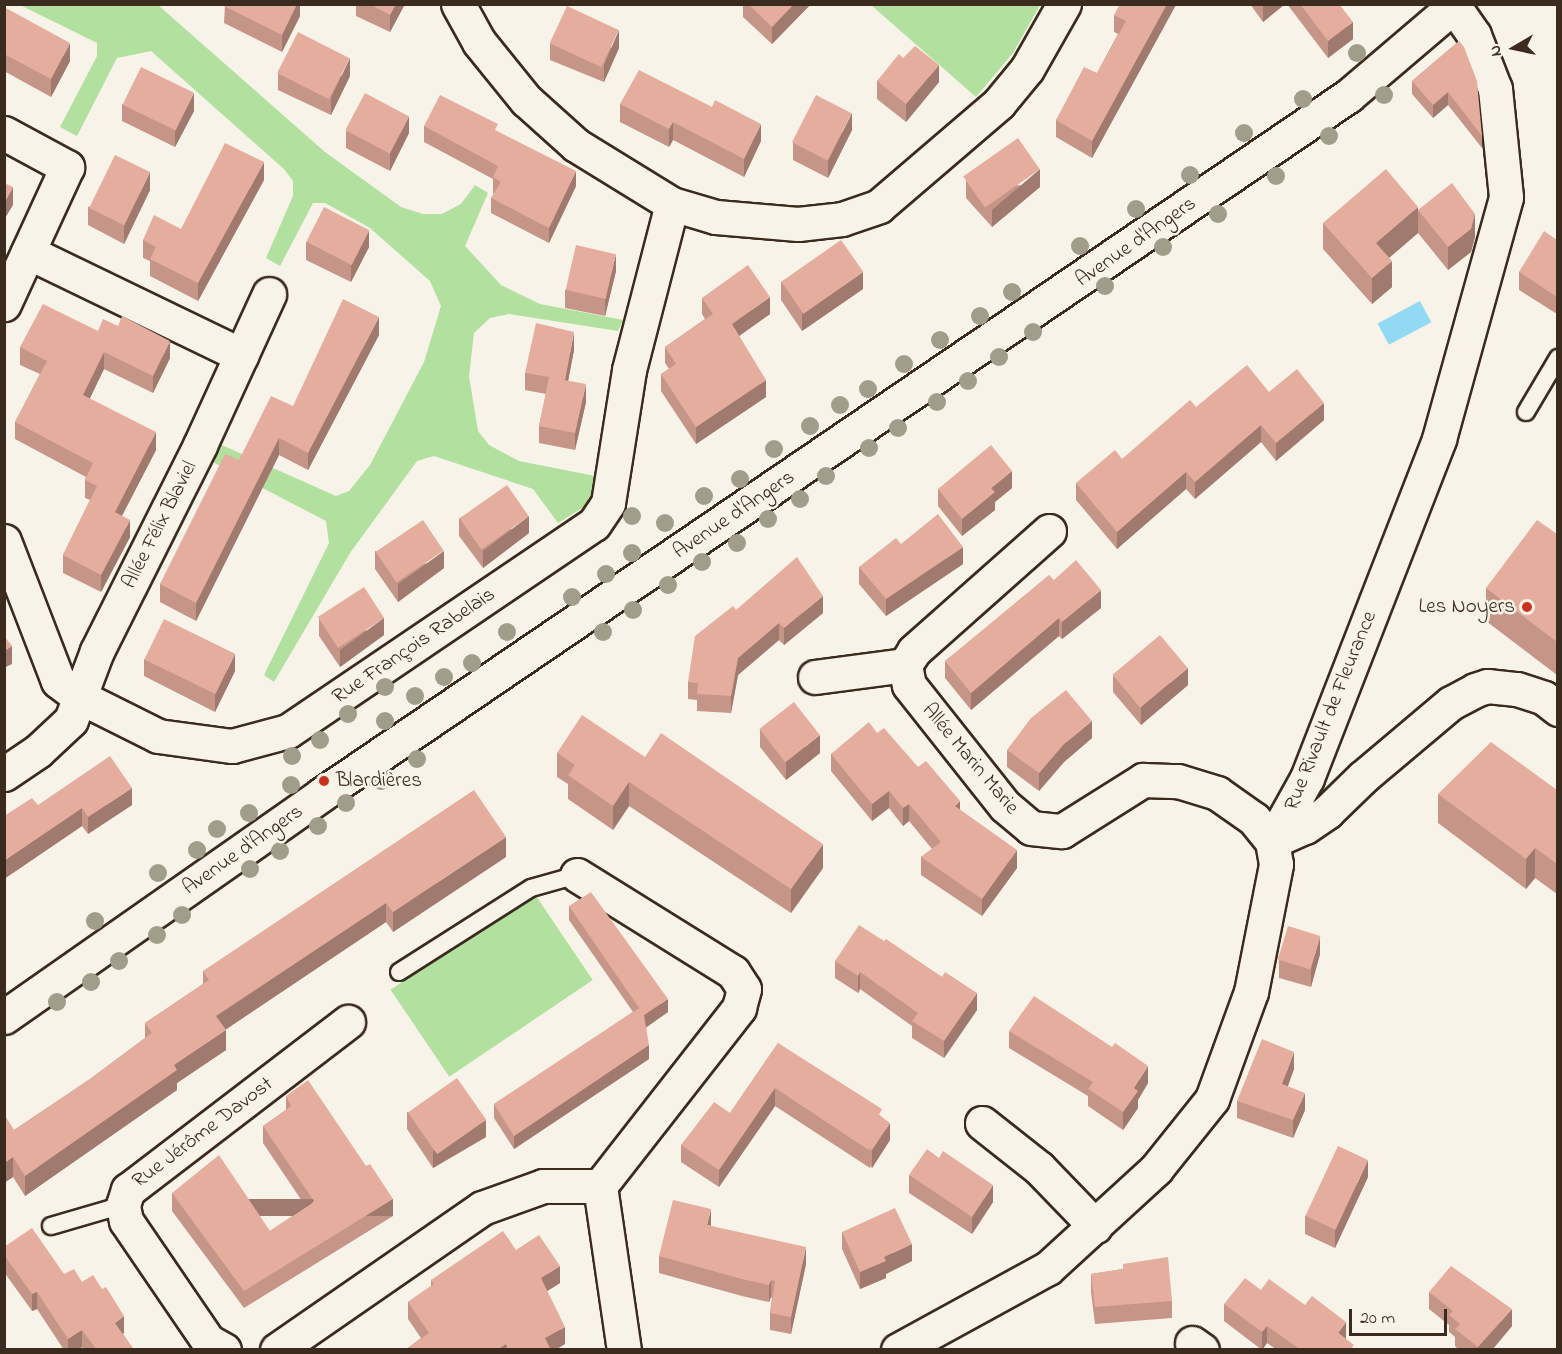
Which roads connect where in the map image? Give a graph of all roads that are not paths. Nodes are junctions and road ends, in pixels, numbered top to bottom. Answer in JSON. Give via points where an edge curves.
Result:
{"nodes":[{"id":1,"x":458,"y":4,"type":"edge"},
{"id":2,"x":1064,"y":4,"type":"edge"},
{"id":3,"x":1455,"y":5,"type":"edge"},
{"id":4,"x":4,"y":133,"type":"edge"},
{"id":5,"x":672,"y":204,"type":"junction"},
{"id":6,"x":28,"y":252,"type":"junction"},
{"id":7,"x":269,"y":294,"type":"dead end"},
{"id":8,"x":4,"y":304,"type":"edge"},
{"id":9,"x":241,"y":355,"type":"junction"},
{"id":10,"x":1557,"y":358,"type":"edge"},
{"id":11,"x":1526,"y":412,"type":"dead end"},
{"id":12,"x":1049,"y":531,"type":"dead end"},
{"id":13,"x":4,"y":541,"type":"edge"},
{"id":14,"x":905,"y":665,"type":"junction"},
{"id":15,"x":815,"y":677,"type":"dead end"},
{"id":16,"x":78,"y":696,"type":"junction"},
{"id":17,"x":1557,"y":709,"type":"edge"},
{"id":18,"x":4,"y":774,"type":"edge"},
{"id":19,"x":1272,"y":841,"type":"junction"},
{"id":20,"x":577,"y":875,"type":"joint"},
{"id":21,"x":399,"y":972,"type":"dead end"},
{"id":22,"x":4,"y":1017,"type":"edge"},
{"id":23,"x":348,"y":1022,"type":"dead end"},
{"id":24,"x":982,"y":1123,"type":"dead end"},
{"id":25,"x":600,"y":1186,"type":"junction"},
{"id":26,"x":123,"y":1205,"type":"junction"},
{"id":27,"x":51,"y":1226,"type":"dead end"},
{"id":28,"x":1095,"y":1226,"type":"junction"},
{"id":29,"x":224,"y":1350,"type":"edge"},
{"id":30,"x":277,"y":1350,"type":"edge"},
{"id":31,"x":624,"y":1350,"type":"edge"},
{"id":32,"x":897,"y":1350,"type":"edge"}],
"edges":[{"from":1,"to":5,"type":"street","via":[[479,42],[526,100],[576,145]]},
{"from":2,"to":5,"type":"street","via":[[1028,69],[999,104],[879,206],[842,219],[798,224],[716,217]]},
{"from":3,"to":19,"type":"street","name":"Rue Rivault de Fleurance","via":[[1474,35],[1495,89],[1506,197],[1439,439],[1307,778]]},
{"from":3,"to":22,"type":"street","name":"Avenue d'Angers","via":[[1348,96],[322,794]]},
{"from":4,"to":6,"type":"street","via":[[67,167]]},
{"from":5,"to":16,"type":"street","name":"Rue François Rabelais","via":[[629,370],[608,503],[594,524],[288,731],[232,746],[158,736]]},
{"from":6,"to":8,"type":"street"},
{"from":6,"to":9,"type":"street"},
{"from":7,"to":9,"type":"street","name":"Allée Félix Blaviel"},
{"from":9,"to":16,"type":"street","name":"Allée Félix Blaviel"},
{"from":10,"to":11,"type":"lane"},
{"from":12,"to":14,"type":"street","via":[[914,651]]},
{"from":13,"to":16,"type":"street","name":"Rue François Rabelais","via":[[58,681]]},
{"from":14,"to":15,"type":"street"},
{"from":14,"to":19,"type":"street","name":"Allée Marin Marie","via":[[909,686],[1005,806],[1031,828],[1062,831],[1143,780],[1179,781],[1217,793],[1254,819]]},
{"from":16,"to":18,"type":"street","name":"Allée Félix Blaviel","via":[[71,720],[38,751]]},
{"from":17,"to":19,"type":"street","via":[[1544,698],[1517,689],[1487,686],[1475,690],[1451,703],[1327,812],[1305,827]]},
{"from":19,"to":28,"type":"street","via":[[1276,864],[1251,992],[1212,1099],[1156,1169]]},
{"from":20,"to":21,"type":"lane","via":[[531,888]]},
{"from":20,"to":25,"type":"street","via":[[733,972],[744,989],[739,1008]]},
{"from":23,"to":26,"type":"street","name":"Rue Jérôme Davost","via":[[128,1190]]},
{"from":24,"to":28,"type":"street","via":[[1039,1168]]},
{"from":25,"to":30,"type":"street","via":[[543,1186],[482,1208]]},
{"from":25,"to":31,"type":"street"},
{"from":26,"to":27,"type":"lane"},
{"from":26,"to":29,"type":"street","name":"Rue Jérôme Davost","via":[[126,1221],[208,1341]]},
{"from":28,"to":32,"type":"street","via":[[1048,1268]]}]}
